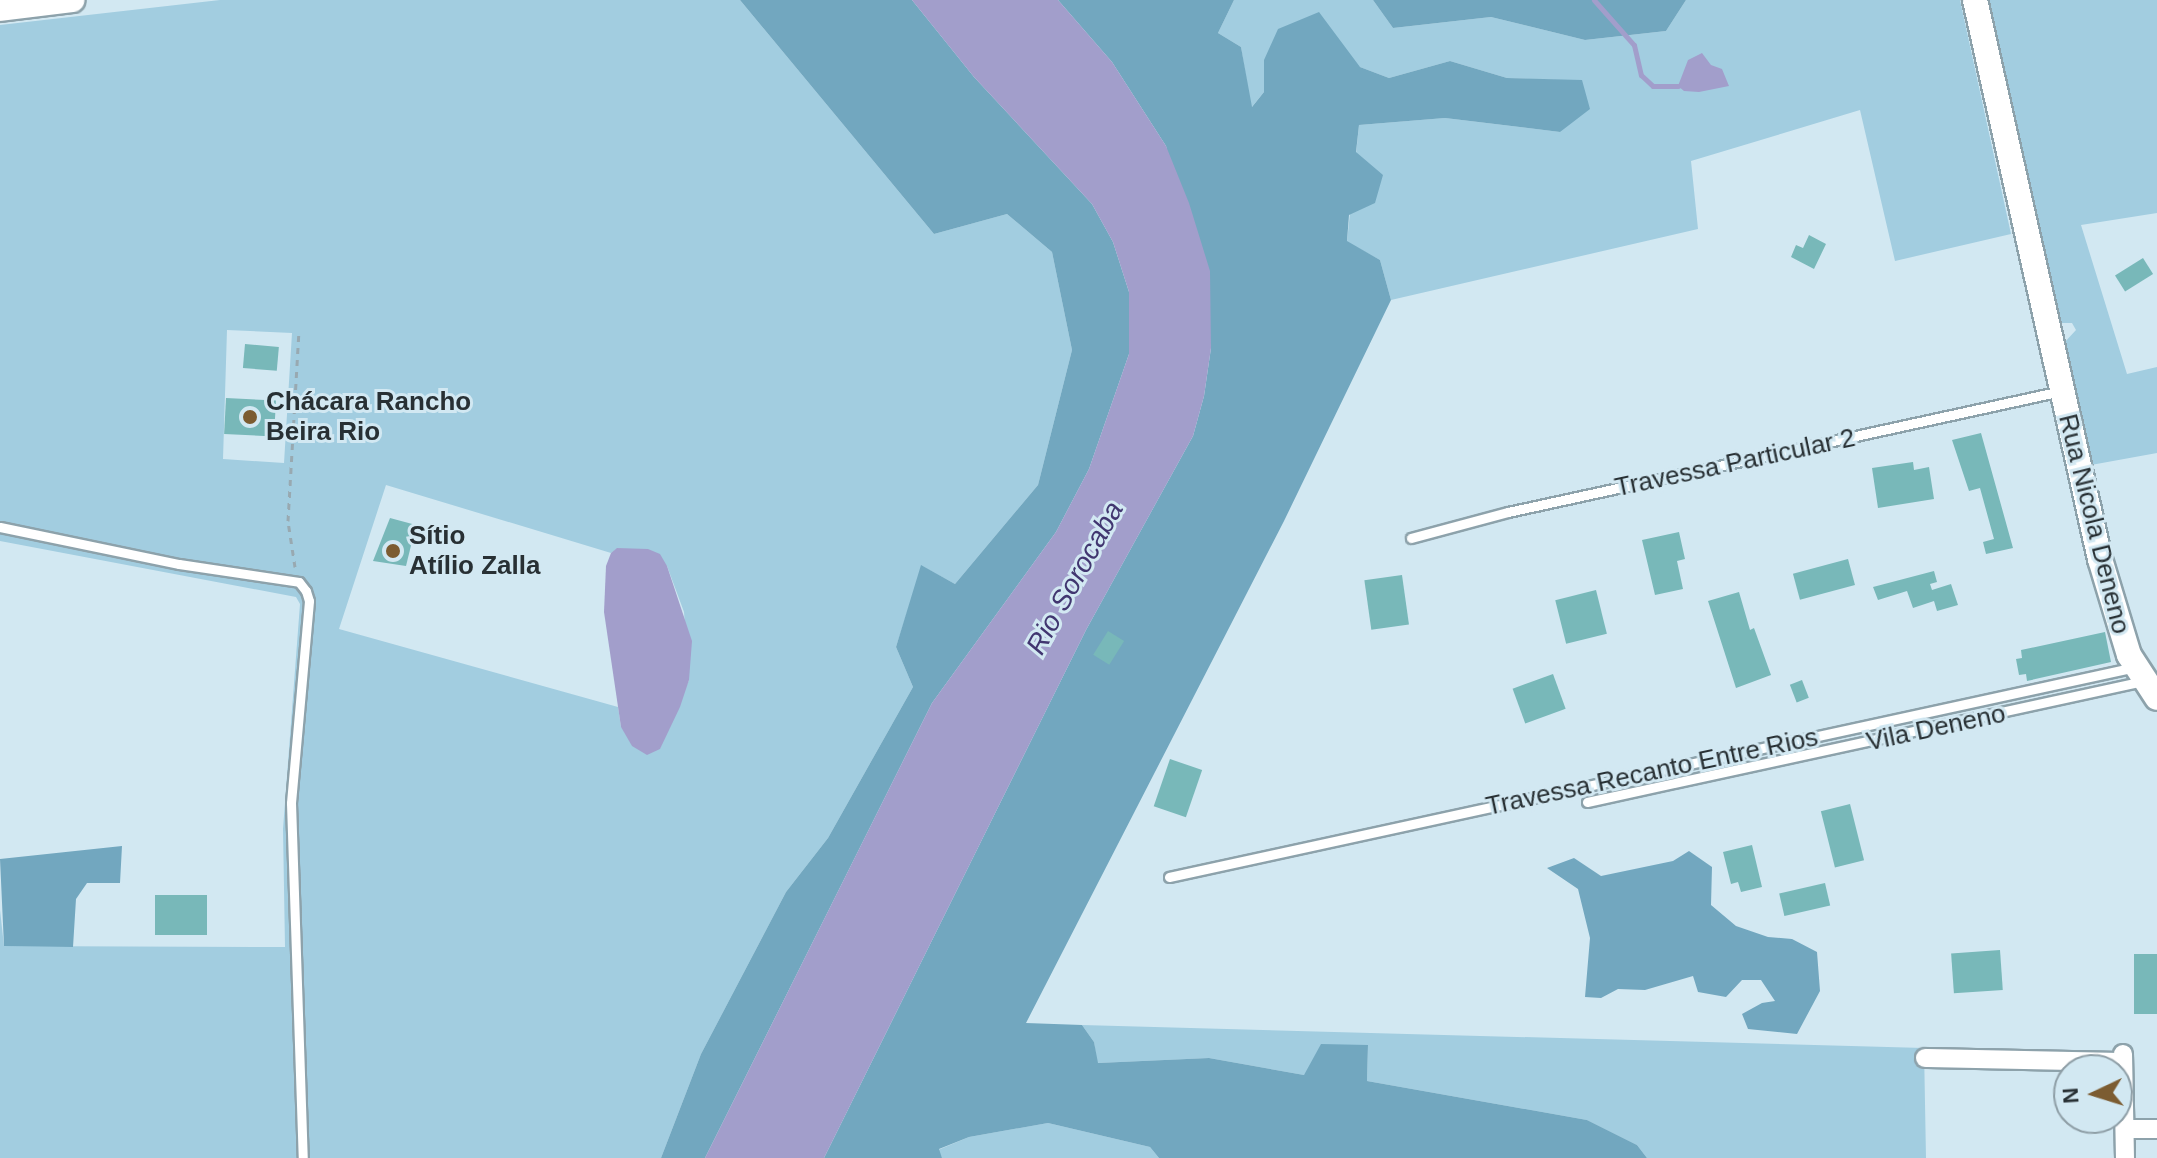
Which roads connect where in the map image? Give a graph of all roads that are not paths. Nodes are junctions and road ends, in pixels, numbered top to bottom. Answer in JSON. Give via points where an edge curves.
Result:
{"nodes":[{"id":1,"x":1975,"y":0,"type":"edge"},
{"id":2,"x":58,"y":1,"type":"edge"},
{"id":3,"x":0,"y":9,"type":"edge"},
{"id":4,"x":2061,"y":391,"type":"junction"},
{"id":5,"x":0,"y":527,"type":"edge"},
{"id":6,"x":1411,"y":538,"type":"dead end"},
{"id":7,"x":2145,"y":682,"type":"edge"},
{"id":8,"x":1587,"y":802,"type":"dead end"},
{"id":9,"x":1169,"y":877,"type":"dead end"},
{"id":10,"x":1925,"y":1058,"type":"dead end"},
{"id":11,"x":2053,"y":1058,"type":"edge"},
{"id":12,"x":2133,"y":1129,"type":"edge"},
{"id":13,"x":2157,"y":1129,"type":"edge"},
{"id":14,"x":2125,"y":1134,"type":"edge"},
{"id":15,"x":303,"y":1158,"type":"edge"},
{"id":16,"x":2125,"y":1158,"type":"edge"}],
"edges":[{"from":1,"to":4,"type":"street","name":"Rua Nicola Deneno"},
{"from":2,"to":3,"type":"street"},
{"from":4,"to":6,"type":"lane","name":"Travessa Particular 2"},
{"from":4,"to":7,"type":"street","name":"Rua Nicola Deneno","via":[[2108,589]]},
{"from":5,"to":15,"type":"lane","via":[[179,564],[299,582],[309,601],[291,803]]},
{"from":7,"to":8,"type":"lane","name":"Vila Deneno"},
{"from":7,"to":9,"type":"lane","name":"Travessa Recanto Entre Rios"},
{"from":10,"to":11,"type":"street"},
{"from":12,"to":13,"type":"street"},
{"from":14,"to":16,"type":"street"}]}
